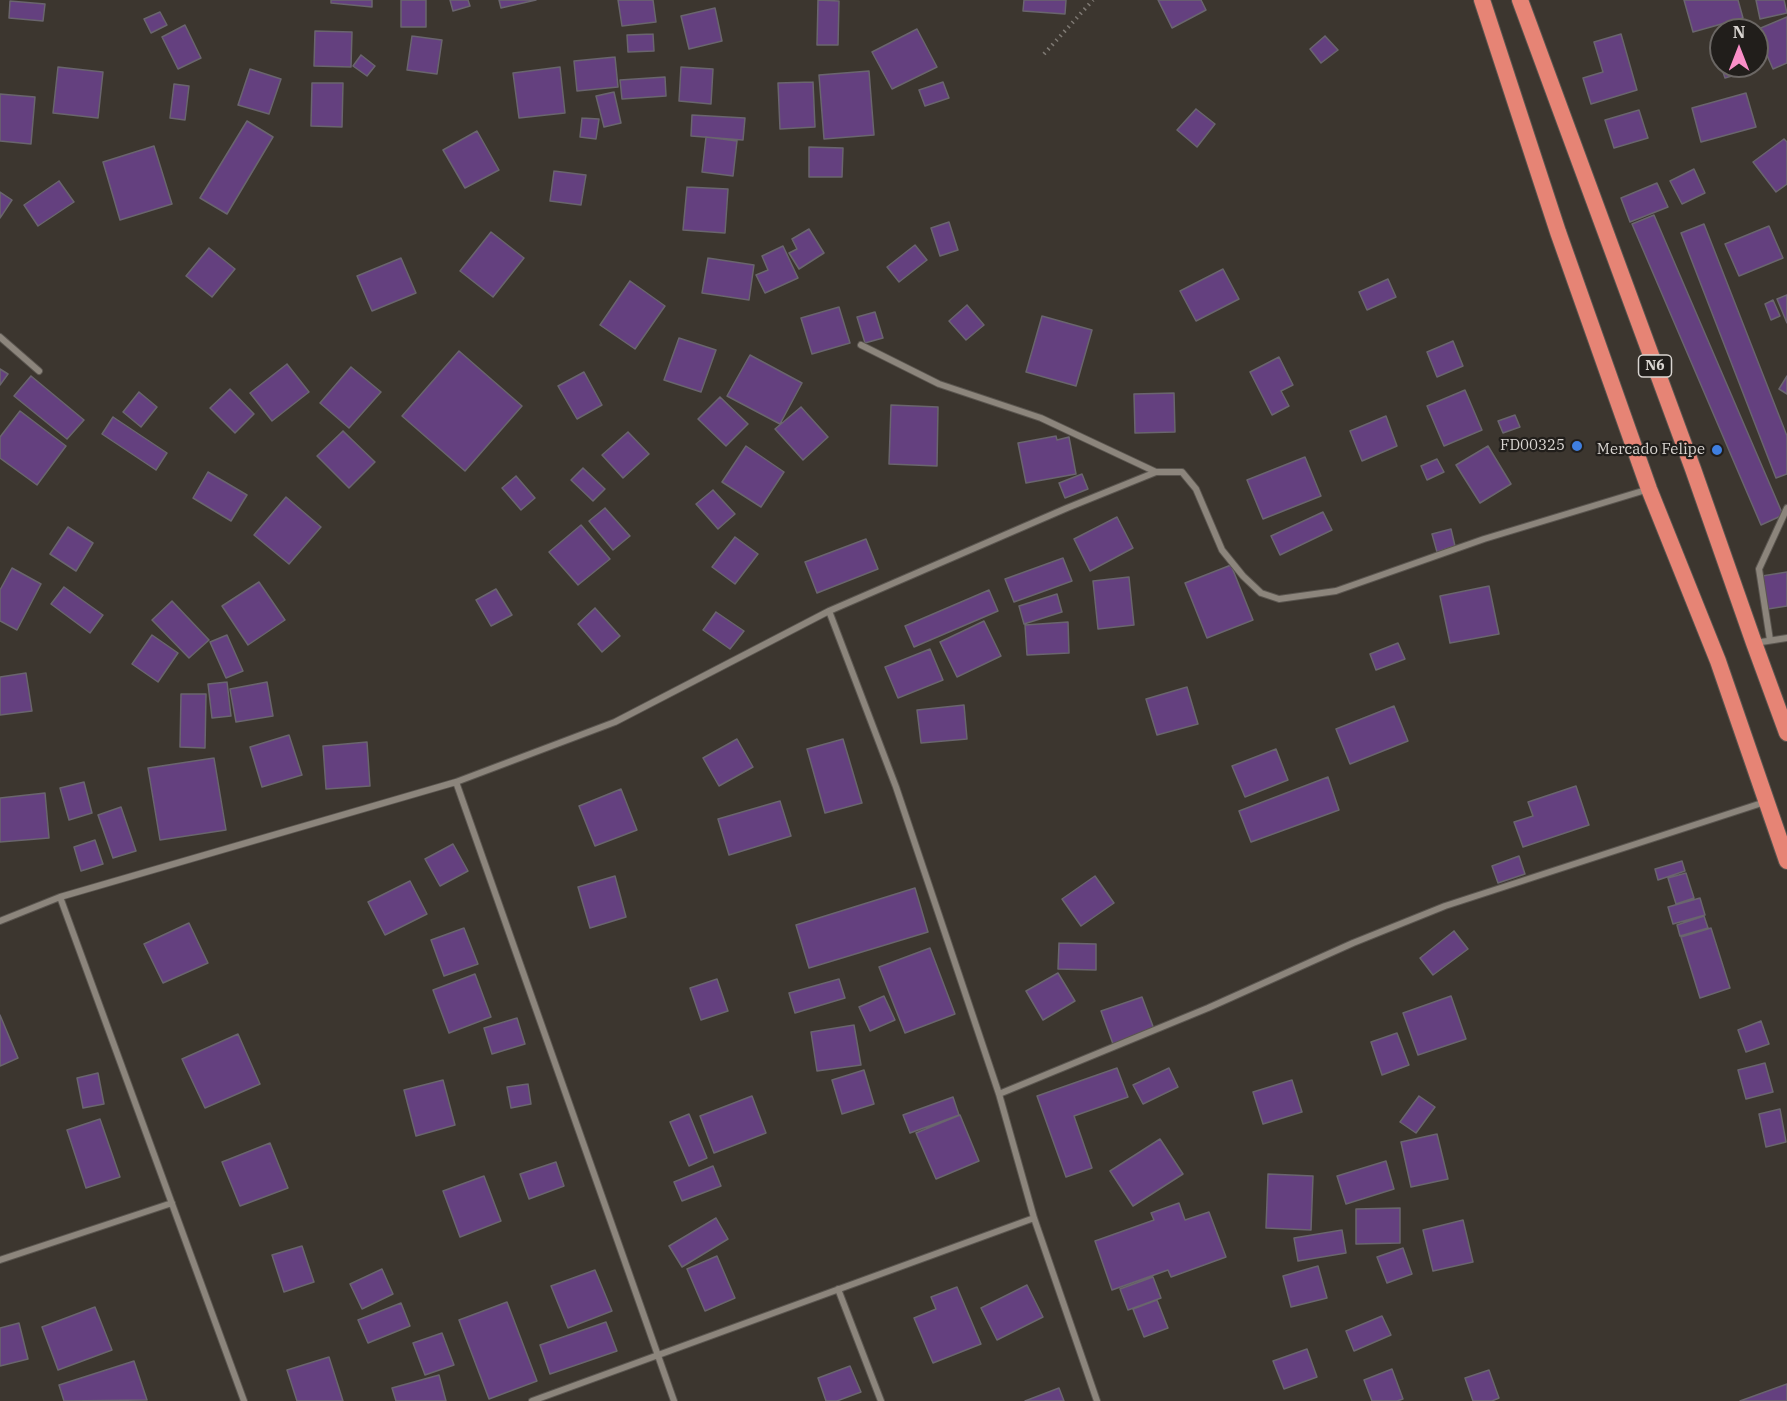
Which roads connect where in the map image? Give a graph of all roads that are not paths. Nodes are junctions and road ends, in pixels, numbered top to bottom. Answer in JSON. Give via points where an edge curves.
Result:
{"nodes":[{"id":1,"x":1482,"y":0,"type":"edge"},
{"id":2,"x":1520,"y":0,"type":"edge"},
{"id":3,"x":0,"y":337,"type":"edge"},
{"id":4,"x":861,"y":345,"type":"dead end"},
{"id":5,"x":39,"y":371,"type":"dead end"},
{"id":6,"x":1156,"y":472,"type":"junction"},
{"id":7,"x":1649,"y":489,"type":"junction"},
{"id":8,"x":1787,"y":508,"type":"edge"},
{"id":9,"x":829,"y":611,"type":"junction"},
{"id":10,"x":1787,"y":638,"type":"edge"},
{"id":11,"x":1762,"y":641,"type":"junction"},
{"id":12,"x":1787,"y":733,"type":"edge"},
{"id":13,"x":456,"y":782,"type":"junction"},
{"id":14,"x":1766,"y":802,"type":"junction"},
{"id":15,"x":1787,"y":861,"type":"edge"},
{"id":16,"x":60,"y":897,"type":"junction"},
{"id":17,"x":0,"y":921,"type":"edge"},
{"id":18,"x":999,"y":1094,"type":"junction"},
{"id":19,"x":172,"y":1203,"type":"junction"},
{"id":20,"x":1035,"y":1218,"type":"junction"},
{"id":21,"x":0,"y":1260,"type":"edge"},
{"id":22,"x":838,"y":1289,"type":"junction"},
{"id":23,"x":658,"y":1356,"type":"junction"},
{"id":24,"x":244,"y":1401,"type":"edge"},
{"id":25,"x":532,"y":1401,"type":"edge"},
{"id":26,"x":674,"y":1401,"type":"edge"},
{"id":27,"x":881,"y":1401,"type":"edge"},
{"id":28,"x":1097,"y":1401,"type":"edge"}],
"edges":[{"from":1,"to":7,"type":"highway","via":[[1558,232]]},
{"from":2,"to":11,"type":"highway","number":"N6","via":[[1693,469]]},
{"from":3,"to":5,"type":"street"},
{"from":4,"to":6,"type":"street","via":[[939,384],[1041,417]]},
{"from":6,"to":7,"type":"street","via":[[1182,472],[1196,489],[1222,550],[1261,592],[1279,598],[1336,591],[1484,539]]},
{"from":6,"to":9,"type":"street"},
{"from":7,"to":14,"type":"highway","via":[[1718,662]]},
{"from":8,"to":11,"type":"street","via":[[1759,569]]},
{"from":9,"to":13,"type":"street","via":[[615,722]]},
{"from":9,"to":18,"type":"street","via":[[896,787]]},
{"from":10,"to":11,"type":"street"},
{"from":11,"to":12,"type":"highway","number":"N6"},
{"from":13,"to":16,"type":"street"},
{"from":13,"to":23,"type":"street"},
{"from":14,"to":15,"type":"highway"},
{"from":14,"to":18,"type":"street","via":[[1444,906]]},
{"from":16,"to":17,"type":"street"},
{"from":16,"to":19,"type":"street"},
{"from":18,"to":20,"type":"street"},
{"from":19,"to":21,"type":"street"},
{"from":19,"to":24,"type":"street"},
{"from":20,"to":22,"type":"street"},
{"from":20,"to":28,"type":"street"},
{"from":22,"to":23,"type":"street"},
{"from":22,"to":27,"type":"street"},
{"from":23,"to":25,"type":"street"},
{"from":23,"to":26,"type":"street"}]}
